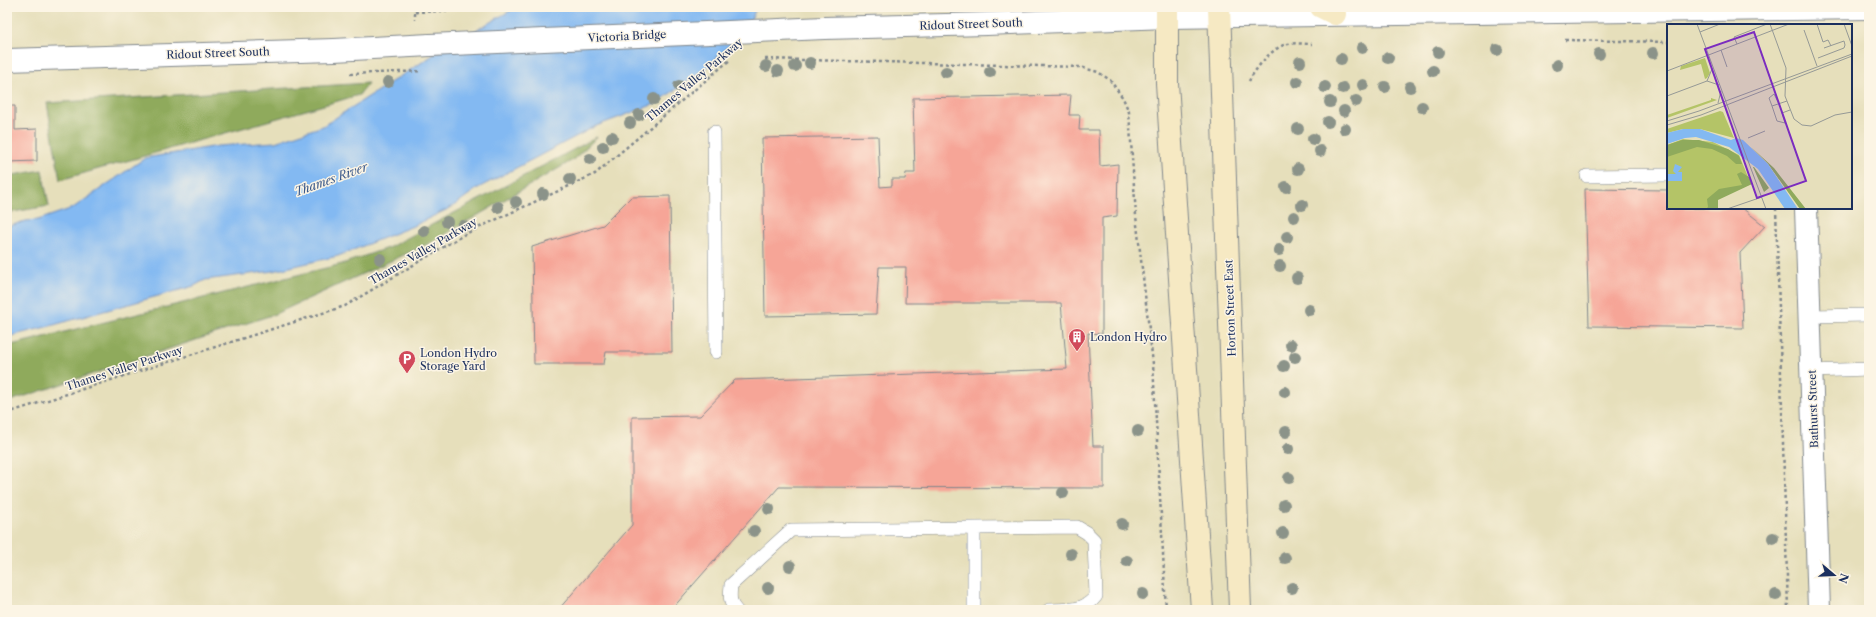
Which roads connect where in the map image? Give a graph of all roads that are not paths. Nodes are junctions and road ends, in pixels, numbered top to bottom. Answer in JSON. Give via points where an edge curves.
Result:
{"nodes":[{"id":1,"x":1633,"y":8,"type":"edge"},
{"id":2,"x":1869,"y":8,"type":"edge"},
{"id":3,"x":1418,"y":10,"type":"edge"},
{"id":4,"x":1219,"y":11,"type":"edge"},
{"id":5,"x":1328,"y":11,"type":"edge"},
{"id":6,"x":1167,"y":12,"type":"edge"},
{"id":7,"x":1801,"y":14,"type":"edge"},
{"id":8,"x":824,"y":28,"type":"joint"},
{"id":9,"x":430,"y":45,"type":"joint"},
{"id":10,"x":7,"y":60,"type":"edge"},
{"id":11,"x":714,"y":132,"type":"dead end"},
{"id":12,"x":1667,"y":175,"type":"edge"},
{"id":13,"x":1586,"y":176,"type":"dead end"},
{"id":14,"x":1806,"y":209,"type":"edge"},
{"id":15,"x":1869,"y":315,"type":"edge"},
{"id":16,"x":1810,"y":316,"type":"junction"},
{"id":17,"x":716,"y":352,"type":"dead end"},
{"id":18,"x":1869,"y":369,"type":"edge"},
{"id":19,"x":1811,"y":371,"type":"junction"},
{"id":20,"x":974,"y":528,"type":"junction"},
{"id":21,"x":736,"y":610,"type":"edge"},
{"id":22,"x":974,"y":610,"type":"edge"},
{"id":23,"x":1049,"y":610,"type":"edge"},
{"id":24,"x":1202,"y":610,"type":"edge"},
{"id":25,"x":1240,"y":610,"type":"edge"},
{"id":26,"x":1819,"y":610,"type":"edge"}],
"edges":[{"from":1,"to":3,"type":"street","name":"Ridout Street South"},
{"from":1,"to":7,"type":"street","name":"Ridout Street South"},
{"from":2,"to":7,"type":"street","name":"Ridout Street South"},
{"from":3,"to":5,"type":"street","name":"Ridout Street South"},
{"from":4,"to":5,"type":"street","name":"Ridout Street South"},
{"from":4,"to":6,"type":"street","name":"Ridout Street South"},
{"from":4,"to":25,"type":"main road","name":"Horton Street East"},
{"from":6,"to":8,"type":"street","name":"Ridout Street South","via":[[987,24]]},
{"from":6,"to":24,"type":"main road","via":[[1167,83]]},
{"from":8,"to":9,"type":"street","name":"Victoria Bridge","bridge":true},
{"from":9,"to":10,"type":"street","name":"Ridout Street South"},
{"from":11,"to":17,"type":"lane"},
{"from":12,"to":13,"type":"lane"},
{"from":14,"to":16,"type":"street","name":"Bathurst Street"},
{"from":15,"to":16,"type":"lane"},
{"from":16,"to":19,"type":"street","name":"Bathurst Street"},
{"from":18,"to":19,"type":"lane"},
{"from":19,"to":26,"type":"street","name":"Bathurst Street"},
{"from":20,"to":21,"type":"lane","via":[[791,530],[731,586],[730,595]]},
{"from":20,"to":22,"type":"lane"},
{"from":20,"to":23,"type":"lane","via":[[1077,527],[1094,540],[1096,596],[1090,605],[1080,608]]}]}
